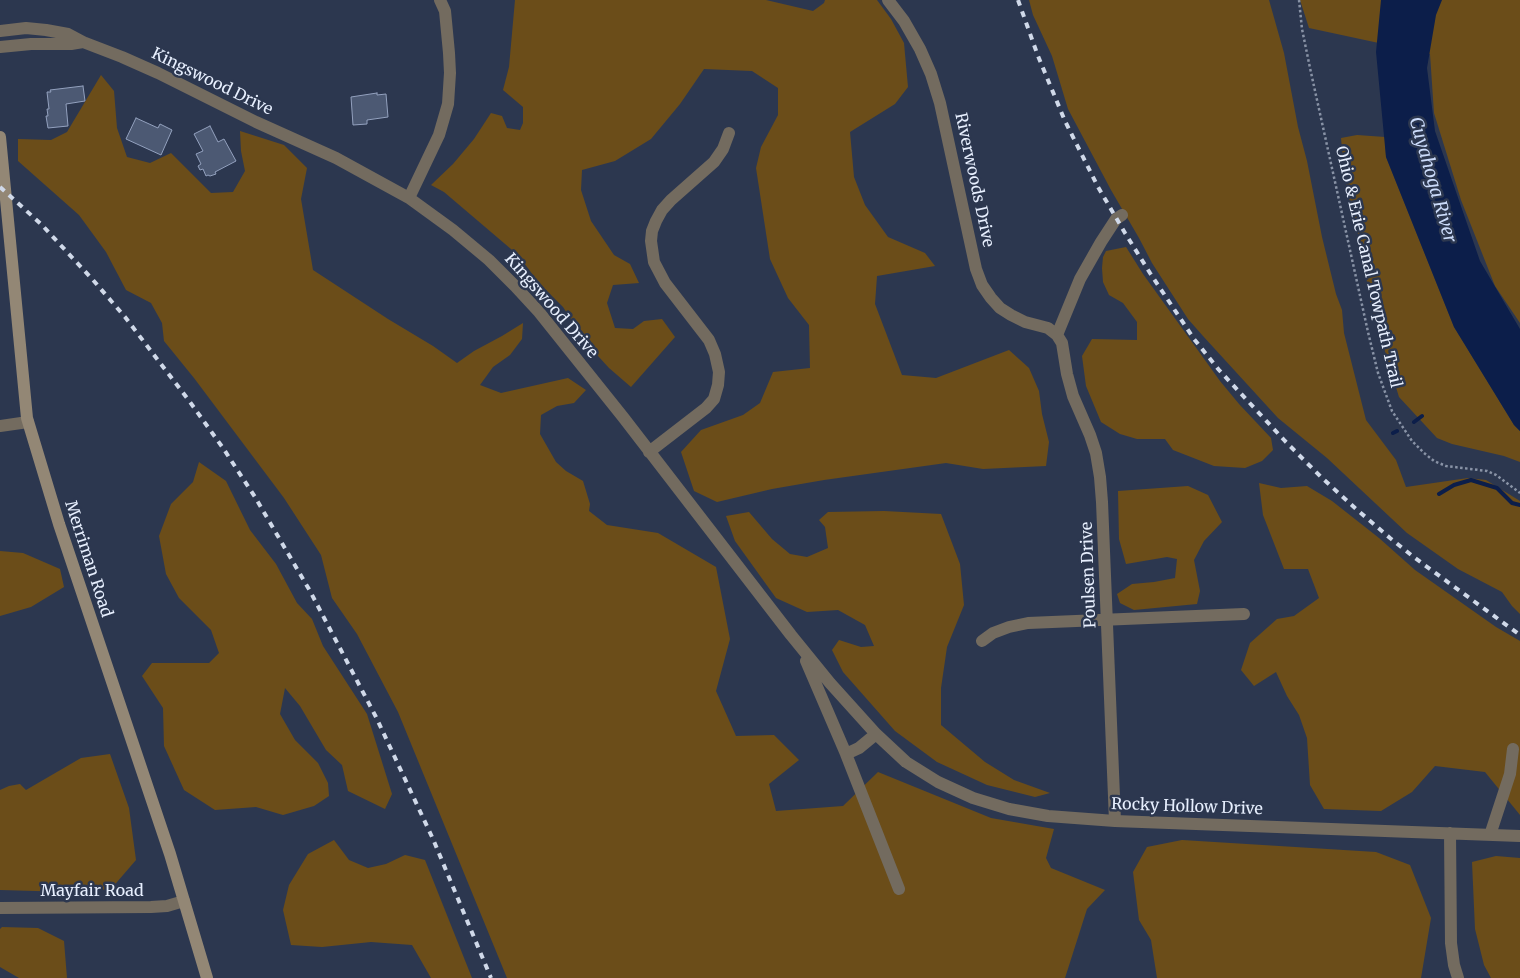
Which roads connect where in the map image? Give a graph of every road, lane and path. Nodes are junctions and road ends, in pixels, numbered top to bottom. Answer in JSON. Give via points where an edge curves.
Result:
{"nodes":[{"id":1,"x":440,"y":0,"type":"edge"},
{"id":2,"x":888,"y":0,"type":"edge"},
{"id":3,"x":1299,"y":0,"type":"edge"},
{"id":4,"x":0,"y":31,"type":"edge"},
{"id":5,"x":83,"y":42,"type":"junction"},
{"id":6,"x":0,"y":47,"type":"edge"},
{"id":7,"x":729,"y":134,"type":"dead end"},
{"id":8,"x":0,"y":137,"type":"edge"},
{"id":9,"x":409,"y":198,"type":"junction"},
{"id":10,"x":1122,"y":215,"type":"dead end"},
{"id":11,"x":1057,"y":335,"type":"junction"},
{"id":12,"x":28,"y":422,"type":"junction"},
{"id":13,"x":0,"y":426,"type":"edge"},
{"id":14,"x":650,"y":452,"type":"junction"},
{"id":15,"x":1520,"y":493,"type":"edge"},
{"id":16,"x":1244,"y":614,"type":"dead end"},
{"id":17,"x":1108,"y":619,"type":"junction"},
{"id":18,"x":982,"y":641,"type":"dead end"},
{"id":19,"x":799,"y":645,"type":"junction"},
{"id":20,"x":876,"y":734,"type":"junction"},
{"id":21,"x":1513,"y":749,"type":"dead end"},
{"id":22,"x":846,"y":754,"type":"junction"},
{"id":23,"x":1115,"y":820,"type":"junction"},
{"id":24,"x":1450,"y":833,"type":"junction"},
{"id":25,"x":1490,"y":835,"type":"junction"},
{"id":26,"x":1520,"y":836,"type":"edge"},
{"id":27,"x":899,"y":889,"type":"dead end"},
{"id":28,"x":184,"y":901,"type":"junction"},
{"id":29,"x":0,"y":908,"type":"edge"},
{"id":30,"x":207,"y":978,"type":"edge"},
{"id":31,"x":1458,"y":978,"type":"edge"}],
"edges":[{"from":1,"to":9,"type":"street","via":[[449,53],[448,104],[440,136]]},
{"from":2,"to":11,"type":"street","name":"Riverwoods Drive","via":[[920,49],[934,84],[982,285],[990,298],[1011,316],[1048,328]]},
{"from":3,"to":15,"type":"path","name":"Ohio & Erie Canal Towpath Trail","via":[[1368,332],[1392,411],[1412,441],[1434,461],[1496,474]]},
{"from":4,"to":5,"type":"street","name":"Kingswood Drive","via":[[46,30],[68,34]]},
{"from":5,"to":6,"type":"street","name":"Kingswood Drive"},
{"from":5,"to":9,"type":"street","name":"Kingswood Drive","via":[[158,73],[336,158]]},
{"from":7,"to":14,"type":"street","via":[[714,162],[671,200],[652,231],[654,262],[664,283],[709,340],[719,372],[714,399]]},
{"from":8,"to":12,"type":"main road","name":"Merriman Road"},
{"from":9,"to":14,"type":"street","name":"Kingswood Drive","via":[[453,230],[515,286]]},
{"from":10,"to":11,"type":"street","via":[[1101,242],[1076,286]]},
{"from":11,"to":17,"type":"street","name":"Poulsen Drive","via":[[1062,343],[1073,396],[1096,453]]},
{"from":12,"to":13,"type":"street"},
{"from":12,"to":28,"type":"main road","name":"Merriman Road"},
{"from":14,"to":19,"type":"street","name":"Kingswood Drive"},
{"from":16,"to":17,"type":"street"},
{"from":17,"to":18,"type":"street","via":[[1028,623],[993,633]]},
{"from":17,"to":23,"type":"street","name":"Poulsen Drive"},
{"from":19,"to":20,"type":"street","name":"Kingswood Drive"},
{"from":19,"to":22,"type":"street","name":"Kingswood Drive"},
{"from":20,"to":22,"type":"street"},
{"from":20,"to":23,"type":"street","name":"Rocky Hollow Drive","via":[[906,762],[973,798],[1043,815]]},
{"from":21,"to":25,"type":"street","via":[[1510,774]]},
{"from":22,"to":27,"type":"street","name":"Kingswood Drive"},
{"from":23,"to":24,"type":"street","name":"Rocky Hollow Drive"},
{"from":24,"to":25,"type":"street","name":"Rocky Hollow Drive"},
{"from":24,"to":31,"type":"street","via":[[1451,943]]},
{"from":25,"to":26,"type":"street","name":"Rocky Hollow Drive"},
{"from":28,"to":29,"type":"street","name":"Mayfair Road","via":[[151,907]]},
{"from":28,"to":30,"type":"main road","name":"Merriman Road"}]}
